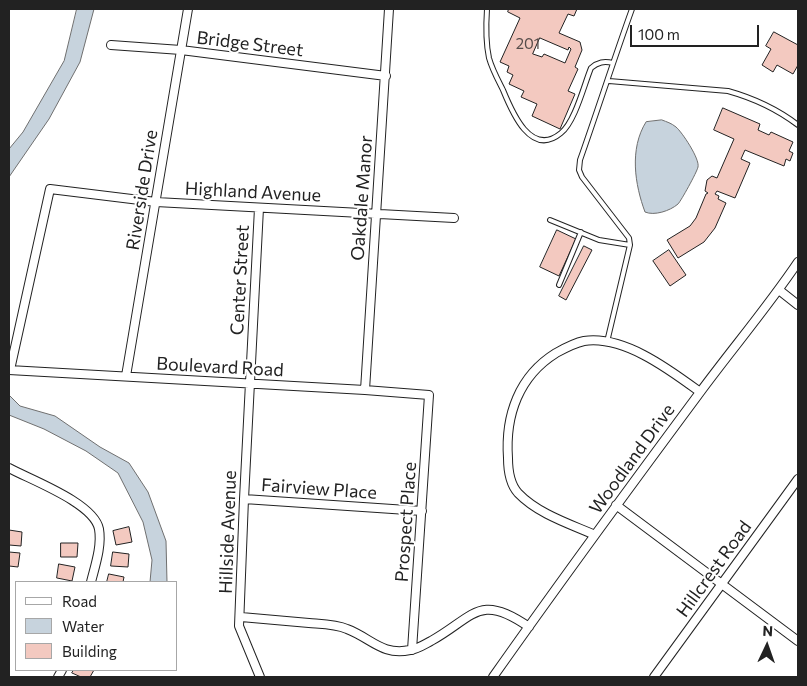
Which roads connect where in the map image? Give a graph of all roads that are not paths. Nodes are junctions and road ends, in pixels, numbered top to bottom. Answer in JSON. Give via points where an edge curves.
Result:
{"nodes":[{"id":1,"x":188,"y":9,"type":"edge"},
{"id":2,"x":389,"y":9,"type":"edge"},
{"id":3,"x":487,"y":9,"type":"edge"},
{"id":4,"x":632,"y":9,"type":"edge"},
{"id":5,"x":111,"y":45,"type":"dead end"},
{"id":6,"x":180,"y":50,"type":"junction"},
{"id":7,"x":613,"y":63,"type":"junction"},
{"id":8,"x":386,"y":76,"type":"junction"},
{"id":9,"x":609,"y":81,"type":"junction"},
{"id":10,"x":798,"y":125,"type":"edge"},
{"id":11,"x":156,"y":202,"type":"junction"},
{"id":12,"x":259,"y":208,"type":"junction"},
{"id":13,"x":376,"y":214,"type":"junction"},
{"id":14,"x":454,"y":218,"type":"dead end"},
{"id":15,"x":550,"y":220,"type":"dead end"},
{"id":16,"x":581,"y":232,"type":"junction"},
{"id":17,"x":630,"y":245,"type":"junction"},
{"id":18,"x":798,"y":262,"type":"edge"},
{"id":19,"x":559,"y":285,"type":"dead end"},
{"id":20,"x":779,"y":290,"type":"junction"},
{"id":21,"x":798,"y":305,"type":"edge"},
{"id":22,"x":607,"y":342,"type":"junction"},
{"id":23,"x":9,"y":370,"type":"edge"},
{"id":24,"x":126,"y":376,"type":"junction"},
{"id":25,"x":250,"y":384,"type":"junction"},
{"id":26,"x":365,"y":390,"type":"junction"},
{"id":27,"x":700,"y":392,"type":"junction"},
{"id":28,"x":429,"y":395,"type":"joint"},
{"id":29,"x":9,"y":469,"type":"edge"},
{"id":30,"x":798,"y":479,"type":"edge"},
{"id":31,"x":244,"y":499,"type":"junction"},
{"id":32,"x":616,"y":506,"type":"junction"},
{"id":33,"x":422,"y":511,"type":"junction"},
{"id":34,"x":595,"y":535,"type":"junction"},
{"id":35,"x":91,"y":581,"type":"edge"},
{"id":36,"x":722,"y":583,"type":"junction"},
{"id":37,"x":241,"y":617,"type":"junction"},
{"id":38,"x":528,"y":627,"type":"junction"},
{"id":39,"x":798,"y":641,"type":"edge"},
{"id":40,"x":412,"y":650,"type":"junction"},
{"id":41,"x":260,"y":677,"type":"edge"},
{"id":42,"x":493,"y":677,"type":"edge"},
{"id":43,"x":654,"y":677,"type":"edge"}],
"edges":[{"from":1,"to":6,"type":"street","name":"Riverside Drive"},
{"from":2,"to":8,"type":"street","name":"Oakdale Manor"},
{"from":3,"to":7,"type":"lane","via":[[489,58],[499,82],[517,119],[529,135],[542,141],[562,132],[574,114],[591,68],[597,63]]},
{"from":4,"to":7,"type":"lane"},
{"from":5,"to":6,"type":"street","name":"Bridge Street"},
{"from":6,"to":8,"type":"street","name":"Bridge Street"},
{"from":6,"to":11,"type":"street","name":"Riverside Drive"},
{"from":7,"to":9,"type":"lane"},
{"from":8,"to":13,"type":"street","name":"Oakdale Manor"},
{"from":9,"to":10,"type":"lane","via":[[728,91],[769,107]]},
{"from":9,"to":17,"type":"lane","via":[[579,170],[629,238]]},
{"from":11,"to":12,"type":"street","name":"Highland Avenue"},
{"from":11,"to":23,"type":"street","name":"Highland Avenue","via":[[50,189]]},
{"from":11,"to":24,"type":"street","name":"Riverside Drive"},
{"from":12,"to":13,"type":"street","name":"Highland Avenue"},
{"from":12,"to":25,"type":"street","name":"Center Street"},
{"from":13,"to":14,"type":"street","name":"Highland Avenue"},
{"from":13,"to":26,"type":"street","name":"Oakdale Manor"},
{"from":15,"to":16,"type":"lane"},
{"from":16,"to":17,"type":"lane","via":[[599,240]]},
{"from":16,"to":19,"type":"lane"},
{"from":17,"to":22,"type":"lane"},
{"from":18,"to":20,"type":"street","name":"Woodland Drive"},
{"from":20,"to":21,"type":"street"},
{"from":20,"to":27,"type":"street","name":"Woodland Drive"},
{"from":22,"to":27,"type":"street","via":[[654,360]]},
{"from":22,"to":34,"type":"street","via":[[585,341],[567,347],[544,360],[529,375],[517,397],[507,445],[509,476],[517,492],[535,507]]},
{"from":23,"to":24,"type":"street","name":"Boulevard Road"},
{"from":24,"to":25,"type":"street","name":"Boulevard Road"},
{"from":25,"to":26,"type":"street","name":"Boulevard Road"},
{"from":25,"to":31,"type":"street","name":"Hillside Avenue"},
{"from":26,"to":28,"type":"street","name":"Boulevard Road"},
{"from":27,"to":32,"type":"street","name":"Woodland Drive"},
{"from":28,"to":33,"type":"street","name":"Prospect Place"},
{"from":29,"to":35,"type":"street","via":[[63,495],[95,518],[99,546]]},
{"from":30,"to":36,"type":"street","name":"Hillcrest Road"},
{"from":31,"to":33,"type":"street","name":"Fairview Place"},
{"from":31,"to":37,"type":"street","name":"Hillside Avenue"},
{"from":32,"to":34,"type":"street","name":"Woodland Drive"},
{"from":32,"to":36,"type":"street"},
{"from":33,"to":40,"type":"street","name":"Prospect Place"},
{"from":34,"to":38,"type":"street","name":"Woodland Drive"},
{"from":36,"to":39,"type":"street"},
{"from":36,"to":43,"type":"street","name":"Hillcrest Road"},
{"from":37,"to":40,"type":"street","via":[[346,628],[388,651]]},
{"from":37,"to":41,"type":"street","name":"Hillside Avenue","via":[[239,626]]},
{"from":38,"to":40,"type":"street","via":[[496,609],[481,610]]},
{"from":38,"to":42,"type":"street","name":"Woodland Drive"}]}
